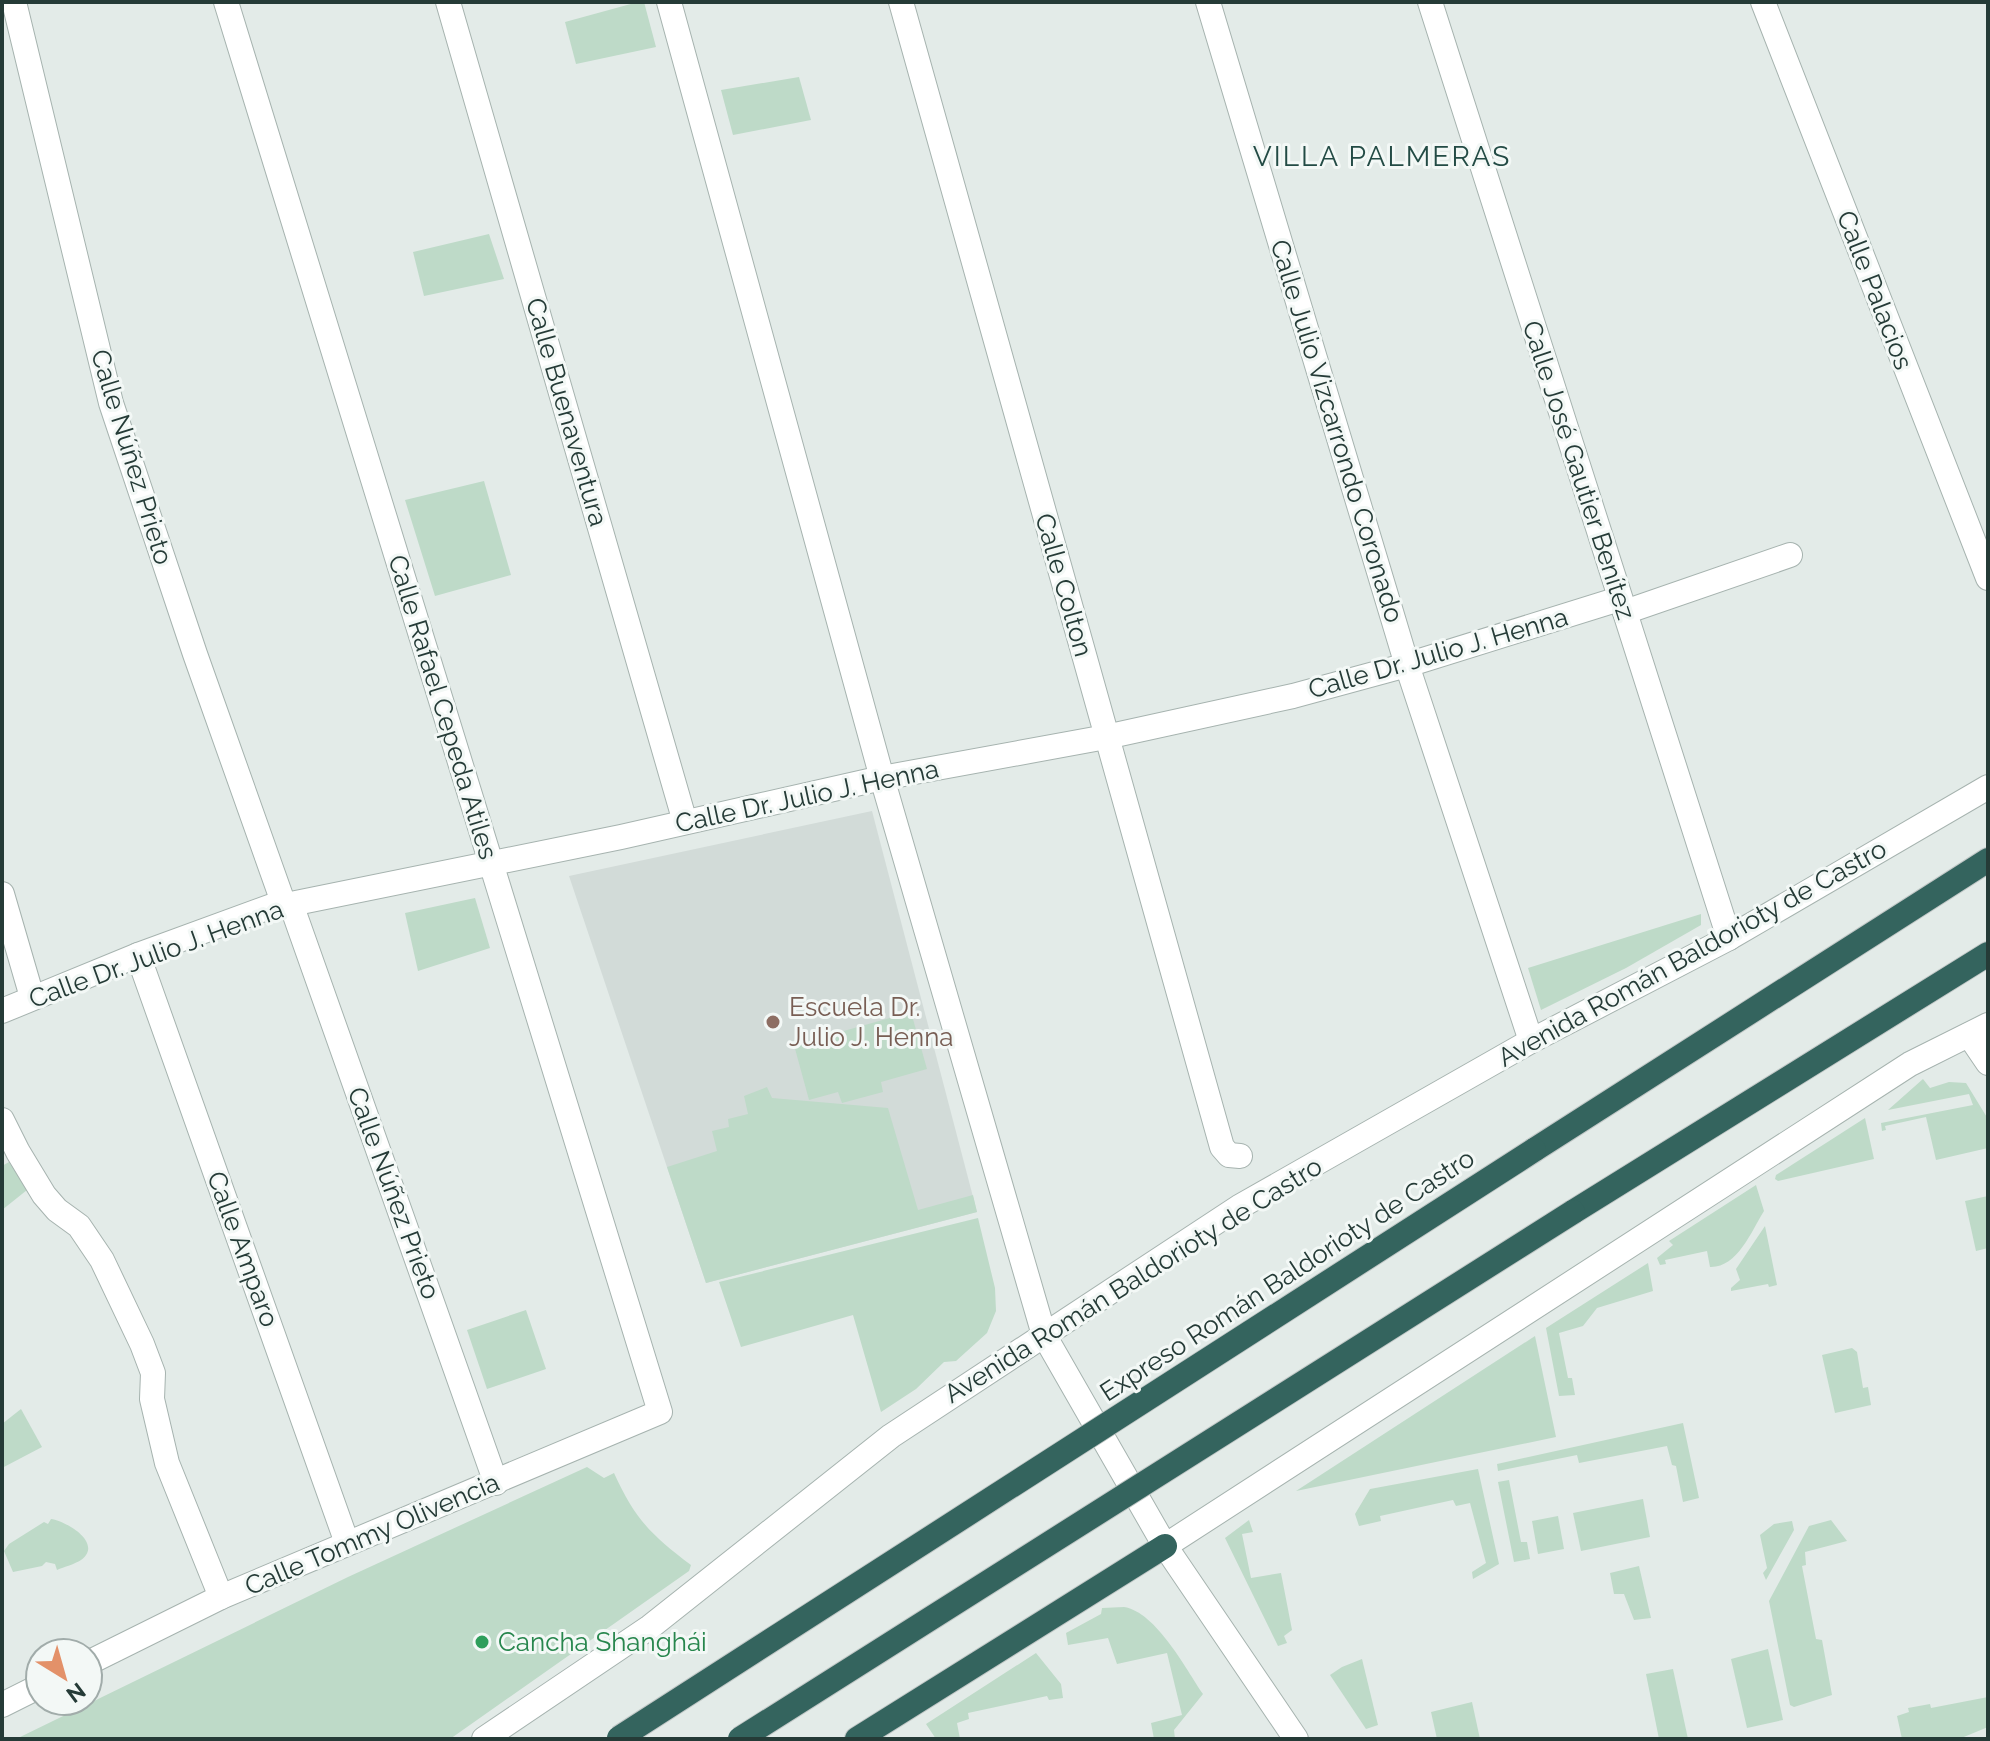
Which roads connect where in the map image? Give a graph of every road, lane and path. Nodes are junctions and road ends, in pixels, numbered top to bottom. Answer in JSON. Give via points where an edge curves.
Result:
{"nodes":[{"id":1,"x":14,"y":2,"type":"edge"},
{"id":2,"x":226,"y":2,"type":"edge"},
{"id":3,"x":448,"y":2,"type":"edge"},
{"id":4,"x":669,"y":2,"type":"edge"},
{"id":5,"x":901,"y":2,"type":"edge"},
{"id":6,"x":1208,"y":2,"type":"edge"},
{"id":7,"x":1430,"y":2,"type":"edge"},
{"id":8,"x":1763,"y":2,"type":"edge"},
{"id":9,"x":1790,"y":555,"type":"dead end"},
{"id":10,"x":1988,"y":578,"type":"edge"},
{"id":11,"x":1622,"y":606,"type":"junction"},
{"id":12,"x":1407,"y":665,"type":"junction"},
{"id":13,"x":1106,"y":737,"type":"junction"},
{"id":14,"x":882,"y":778,"type":"junction"},
{"id":15,"x":1988,"y":787,"type":"edge"},
{"id":16,"x":685,"y":822,"type":"junction"},
{"id":17,"x":1988,"y":860,"type":"edge"},
{"id":18,"x":491,"y":864,"type":"junction"},
{"id":19,"x":2,"y":894,"type":"edge"},
{"id":20,"x":287,"y":903,"type":"junction"},
{"id":21,"x":1729,"y":938,"type":"junction"},
{"id":22,"x":1988,"y":954,"type":"edge"},
{"id":23,"x":138,"y":955,"type":"junction"},
{"id":24,"x":32,"y":997,"type":"junction"},
{"id":25,"x":2,"y":1011,"type":"edge"},
{"id":26,"x":1979,"y":1030,"type":"edge"},
{"id":27,"x":1531,"y":1041,"type":"junction"},
{"id":28,"x":1988,"y":1063,"type":"edge"},
{"id":29,"x":2,"y":1120,"type":"edge"},
{"id":30,"x":1240,"y":1156,"type":"dead end"},
{"id":31,"x":1044,"y":1335,"type":"junction"},
{"id":32,"x":660,"y":1412,"type":"joint"},
{"id":33,"x":496,"y":1483,"type":"junction"},
{"id":34,"x":347,"y":1543,"type":"junction"},
{"id":35,"x":1165,"y":1546,"type":"junction"},
{"id":36,"x":221,"y":1597,"type":"junction"},
{"id":37,"x":104,"y":1655,"type":"edge"},
{"id":38,"x":24,"y":1694,"type":"edge"},
{"id":39,"x":2,"y":1705,"type":"edge"},
{"id":40,"x":484,"y":1739,"type":"edge"},
{"id":41,"x":619,"y":1739,"type":"edge"},
{"id":42,"x":740,"y":1739,"type":"edge"},
{"id":43,"x":857,"y":1739,"type":"edge"},
{"id":44,"x":1296,"y":1739,"type":"edge"}],
"edges":[{"from":1,"to":20,"type":"street","name":"Calle Núñez Prieto","via":[[111,403],[195,654]]},
{"from":2,"to":18,"type":"street","name":"Calle Rafael Cepeda Atiles"},
{"from":3,"to":16,"type":"street","name":"Calle Buenaventura"},
{"from":4,"to":14,"type":"street"},
{"from":5,"to":13,"type":"street","name":"Calle Colton"},
{"from":6,"to":12,"type":"street","name":"Calle Julio Vizcarrondo Coronado"},
{"from":7,"to":11,"type":"street","name":"Calle José Gautier Benítez"},
{"from":8,"to":10,"type":"street","name":"Calle Palacios"},
{"from":9,"to":11,"type":"street","name":"Calle Dr. Julio J. Henna"},
{"from":11,"to":12,"type":"street","name":"Calle Dr. Julio J. Henna"},
{"from":11,"to":21,"type":"street","name":"Calle José Gautier Benítez"},
{"from":12,"to":13,"type":"street","name":"Calle Dr. Julio J. Henna"},
{"from":12,"to":27,"type":"street","name":"Calle Julio Vizcarrondo Coronado"},
{"from":13,"to":14,"type":"street","name":"Calle Dr. Julio J. Henna"},
{"from":13,"to":30,"type":"street","name":"Calle Colton","via":[[1222,1147],[1229,1155]]},
{"from":14,"to":16,"type":"street","name":"Calle Dr. Julio J. Henna"},
{"from":14,"to":31,"type":"street"},
{"from":15,"to":21,"type":"street","name":"Avenida Román Baldorioty de Castro"},
{"from":16,"to":18,"type":"street","name":"Calle Dr. Julio J. Henna"},
{"from":17,"to":41,"type":"highway","name":"Expreso Román Baldorioty de Castro","bridge":true},
{"from":18,"to":20,"type":"street","name":"Calle Dr. Julio J. Henna"},
{"from":18,"to":32,"type":"street","name":"Calle Rafael Cepeda Atiles"},
{"from":19,"to":24,"type":"street"},
{"from":20,"to":23,"type":"street","name":"Calle Dr. Julio J. Henna"},
{"from":20,"to":33,"type":"street","name":"Calle Núñez Prieto"},
{"from":21,"to":27,"type":"street","name":"Avenida Román Baldorioty de Castro"},
{"from":22,"to":42,"type":"highway","bridge":true},
{"from":23,"to":24,"type":"street","name":"Calle Dr. Julio J. Henna"},
{"from":23,"to":34,"type":"street","name":"Calle Amparo"},
{"from":24,"to":25,"type":"street","name":"Calle Dr. Julio J. Henna"},
{"from":26,"to":28,"type":"street"},
{"from":26,"to":35,"type":"street","via":[[1910,1064]]},
{"from":27,"to":31,"type":"street","name":"Avenida Román Baldorioty de Castro","via":[[1239,1207]]},
{"from":29,"to":36,"type":"street","via":[[44,1195],[79,1226],[102,1260],[142,1344],[153,1373],[152,1399],[167,1463]]},
{"from":31,"to":35,"type":"street"},
{"from":31,"to":40,"type":"street","name":"Avenida Román Baldorioty de Castro","via":[[891,1436],[650,1627]]},
{"from":32,"to":33,"type":"street","name":"Calle Tommy Olivencia"},
{"from":33,"to":34,"type":"street","name":"Calle Tommy Olivencia"},
{"from":34,"to":36,"type":"street","name":"Calle Tommy Olivencia"},
{"from":35,"to":43,"type":"highway"},
{"from":35,"to":44,"type":"street"},
{"from":36,"to":37,"type":"street","name":"Calle Tommy Olivencia"},
{"from":38,"to":39,"type":"street"}]}
